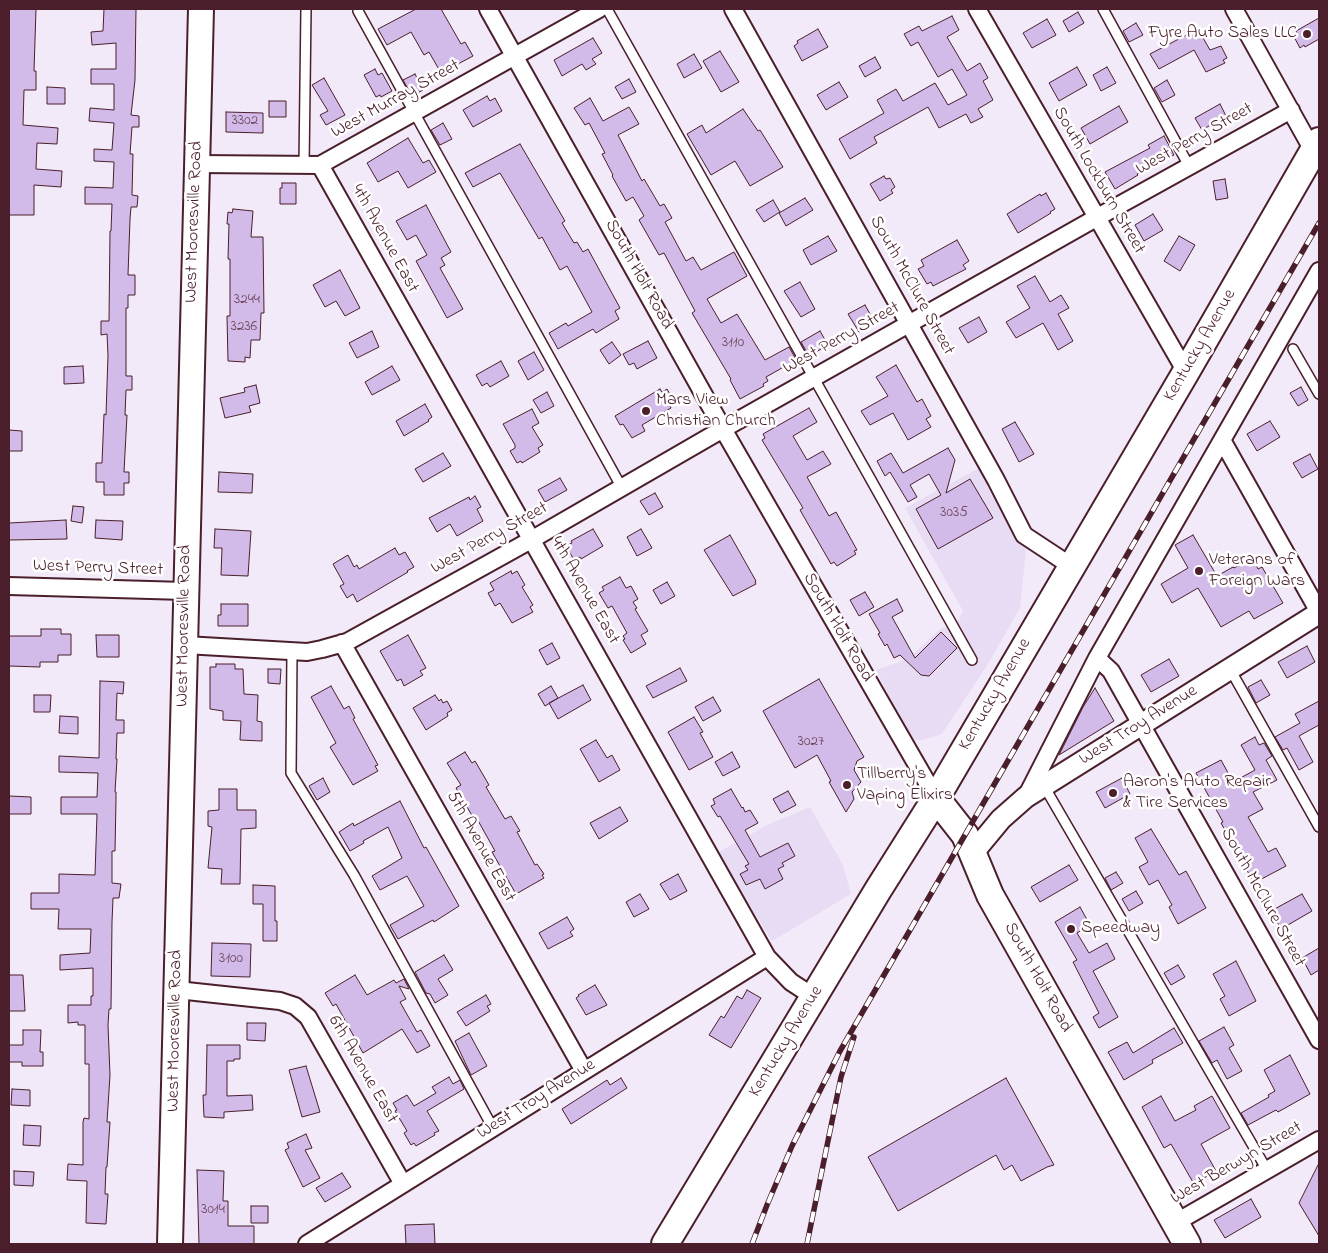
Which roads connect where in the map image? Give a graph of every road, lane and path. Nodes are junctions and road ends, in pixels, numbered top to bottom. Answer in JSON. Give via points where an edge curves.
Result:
{"nodes":[{"id":1,"x":201,"y":9,"type":"edge"},
{"id":2,"x":306,"y":9,"type":"edge"},
{"id":3,"x":488,"y":9,"type":"edge"},
{"id":4,"x":599,"y":9,"type":"edge"},
{"id":5,"x":607,"y":9,"type":"edge"},
{"id":6,"x":733,"y":9,"type":"edge"},
{"id":7,"x":977,"y":9,"type":"edge"},
{"id":8,"x":1102,"y":9,"type":"edge"},
{"id":9,"x":1234,"y":9,"type":"edge"},
{"id":10,"x":358,"y":10,"type":"dead end"},
{"id":11,"x":515,"y":57,"type":"junction"},
{"id":12,"x":1291,"y":110,"type":"junction"},
{"id":13,"x":414,"y":113,"type":"junction"},
{"id":14,"x":1317,"y":152,"type":"edge"},
{"id":15,"x":197,"y":164,"type":"junction"},
{"id":16,"x":312,"y":165,"type":"junction"},
{"id":17,"x":1189,"y":166,"type":"junction"},
{"id":18,"x":1096,"y":218,"type":"junction"},
{"id":19,"x":1319,"y":272,"type":"edge"},
{"id":20,"x":909,"y":324,"type":"junction"},
{"id":21,"x":1293,"y":349,"type":"dead end"},
{"id":22,"x":1186,"y":372,"type":"junction"},
{"id":23,"x":815,"y":378,"type":"junction"},
{"id":24,"x":1319,"y":394,"type":"edge"},
{"id":25,"x":723,"y":429,"type":"junction"},
{"id":26,"x":1222,"y":440,"type":"junction"},
{"id":27,"x":622,"y":488,"type":"junction"},
{"id":28,"x":531,"y":540,"type":"junction"},
{"id":29,"x":1071,"y":566,"type":"junction"},
{"id":30,"x":9,"y":586,"type":"edge"},
{"id":31,"x":185,"y":591,"type":"junction"},
{"id":32,"x":1319,"y":612,"type":"edge"},
{"id":33,"x":342,"y":643,"type":"junction"},
{"id":34,"x":185,"y":644,"type":"junction"},
{"id":35,"x":292,"y":652,"type":"junction"},
{"id":36,"x":1097,"y":658,"type":"junction"},
{"id":37,"x":972,"y":660,"type":"dead end"},
{"id":38,"x":1230,"y":669,"type":"junction"},
{"id":39,"x":1141,"y":725,"type":"junction"},
{"id":40,"x":1044,"y":786,"type":"junction"},
{"id":41,"x":1026,"y":797,"type":"junction"},
{"id":42,"x":936,"y":798,"type":"junction"},
{"id":43,"x":1319,"y":827,"type":"edge"},
{"id":44,"x":972,"y":854,"type":"junction"},
{"id":45,"x":767,"y":957,"type":"junction"},
{"id":46,"x":177,"y":990,"type":"junction"},
{"id":47,"x":814,"y":997,"type":"junction"},
{"id":48,"x":1319,"y":1040,"type":"edge"},
{"id":49,"x":584,"y":1071,"type":"junction"},
{"id":50,"x":493,"y":1128,"type":"junction"},
{"id":51,"x":1319,"y":1140,"type":"edge"},
{"id":52,"x":1267,"y":1170,"type":"junction"},
{"id":53,"x":404,"y":1184,"type":"junction"},
{"id":54,"x":1181,"y":1234,"type":"edge"},
{"id":55,"x":170,"y":1244,"type":"edge"},
{"id":56,"x":307,"y":1244,"type":"edge"},
{"id":57,"x":665,"y":1244,"type":"edge"}],
"edges":[{"from":1,"to":15,"type":"main road","name":"West Mooresville Road"},
{"from":2,"to":16,"type":"lane"},
{"from":3,"to":11,"type":"street","name":"South Holt Road"},
{"from":4,"to":11,"type":"street","name":"West Murray Street"},
{"from":5,"to":23,"type":"lane"},
{"from":6,"to":20,"type":"street","name":"South McClure Street"},
{"from":7,"to":18,"type":"street","name":"South Lockburn Street"},
{"from":8,"to":17,"type":"lane"},
{"from":9,"to":12,"type":"street"},
{"from":10,"to":13,"type":"lane"},
{"from":11,"to":13,"type":"street","name":"West Murray Street"},
{"from":11,"to":25,"type":"street","name":"South Holt Road"},
{"from":12,"to":14,"type":"street"},
{"from":12,"to":17,"type":"street","name":"West Perry Street"},
{"from":13,"to":16,"type":"street","name":"West Murray Street"},
{"from":13,"to":27,"type":"lane"},
{"from":14,"to":22,"type":"main road","name":"Kentucky Avenue"},
{"from":15,"to":16,"type":"street","name":"West Murray Street"},
{"from":15,"to":31,"type":"main road","name":"West Mooresville Road"},
{"from":16,"to":28,"type":"street","name":"4th Avenue East"},
{"from":17,"to":18,"type":"street","name":"West Perry Street"},
{"from":18,"to":20,"type":"street","name":"West Perry Street"},
{"from":18,"to":22,"type":"street","name":"South Lockburn Street"},
{"from":19,"to":26,"type":"street"},
{"from":20,"to":23,"type":"street","name":"West Perry Street"},
{"from":20,"to":29,"type":"street","name":"South McClure Street","via":[[1024,535]]},
{"from":21,"to":24,"type":"lane"},
{"from":22,"to":29,"type":"main road","name":"Kentucky Avenue"},
{"from":23,"to":25,"type":"street","name":"West Perry Street"},
{"from":23,"to":37,"type":"lane"},
{"from":25,"to":27,"type":"street","name":"West Perry Street"},
{"from":25,"to":42,"type":"street","name":"South Holt Road"},
{"from":26,"to":32,"type":"street"},
{"from":26,"to":36,"type":"street"},
{"from":27,"to":28,"type":"street","name":"West Perry Street"},
{"from":28,"to":33,"type":"street","name":"West Perry Street"},
{"from":28,"to":45,"type":"street","name":"4th Avenue East"},
{"from":29,"to":42,"type":"main road","name":"Kentucky Avenue"},
{"from":30,"to":31,"type":"street","name":"West Perry Street"},
{"from":31,"to":34,"type":"main road","name":"West Mooresville Road"},
{"from":32,"to":38,"type":"street","name":"West Troy Avenue"},
{"from":33,"to":35,"type":"street","name":"West Perry Street","via":[[319,650]]},
{"from":33,"to":49,"type":"street","name":"5th Avenue East"},
{"from":34,"to":35,"type":"street","name":"West Perry Street"},
{"from":34,"to":46,"type":"main road","name":"West Mooresville Road"},
{"from":35,"to":50,"type":"lane","via":[[292,773],[354,875]]},
{"from":36,"to":39,"type":"street","name":"South McClure Street","via":[[1111,671]]},
{"from":36,"to":41,"type":"street"},
{"from":38,"to":39,"type":"street","name":"West Troy Avenue"},
{"from":38,"to":43,"type":"lane"},
{"from":39,"to":40,"type":"street","name":"West Troy Avenue"},
{"from":39,"to":48,"type":"street","name":"South McClure Street"},
{"from":40,"to":41,"type":"street","name":"West Troy Avenue"},
{"from":40,"to":52,"type":"lane"},
{"from":41,"to":44,"type":"street","name":"West Troy Avenue","via":[[1001,819]]},
{"from":42,"to":44,"type":"main road","name":"South Holt Road","via":[[965,835]]},
{"from":42,"to":47,"type":"main road","name":"Kentucky Avenue"},
{"from":44,"to":54,"type":"main road","name":"South Holt Road","via":[[995,903]]},
{"from":45,"to":47,"type":"street","name":"4th Avenue East","via":[[791,982]]},
{"from":45,"to":49,"type":"street","name":"West Troy Avenue"},
{"from":46,"to":53,"type":"street","name":"6th Avenue East","via":[[285,1002],[308,1017]]},
{"from":46,"to":55,"type":"main road","name":"West Mooresville Road"},
{"from":47,"to":57,"type":"main road","name":"Kentucky Avenue"},
{"from":49,"to":50,"type":"street","name":"West Troy Avenue"},
{"from":50,"to":53,"type":"street","name":"West Troy Avenue"},
{"from":51,"to":52,"type":"street","name":"West Berwyn Street"},
{"from":52,"to":54,"type":"street","name":"West Berwyn Street"},
{"from":53,"to":56,"type":"street","name":"West Troy Avenue"}]}
